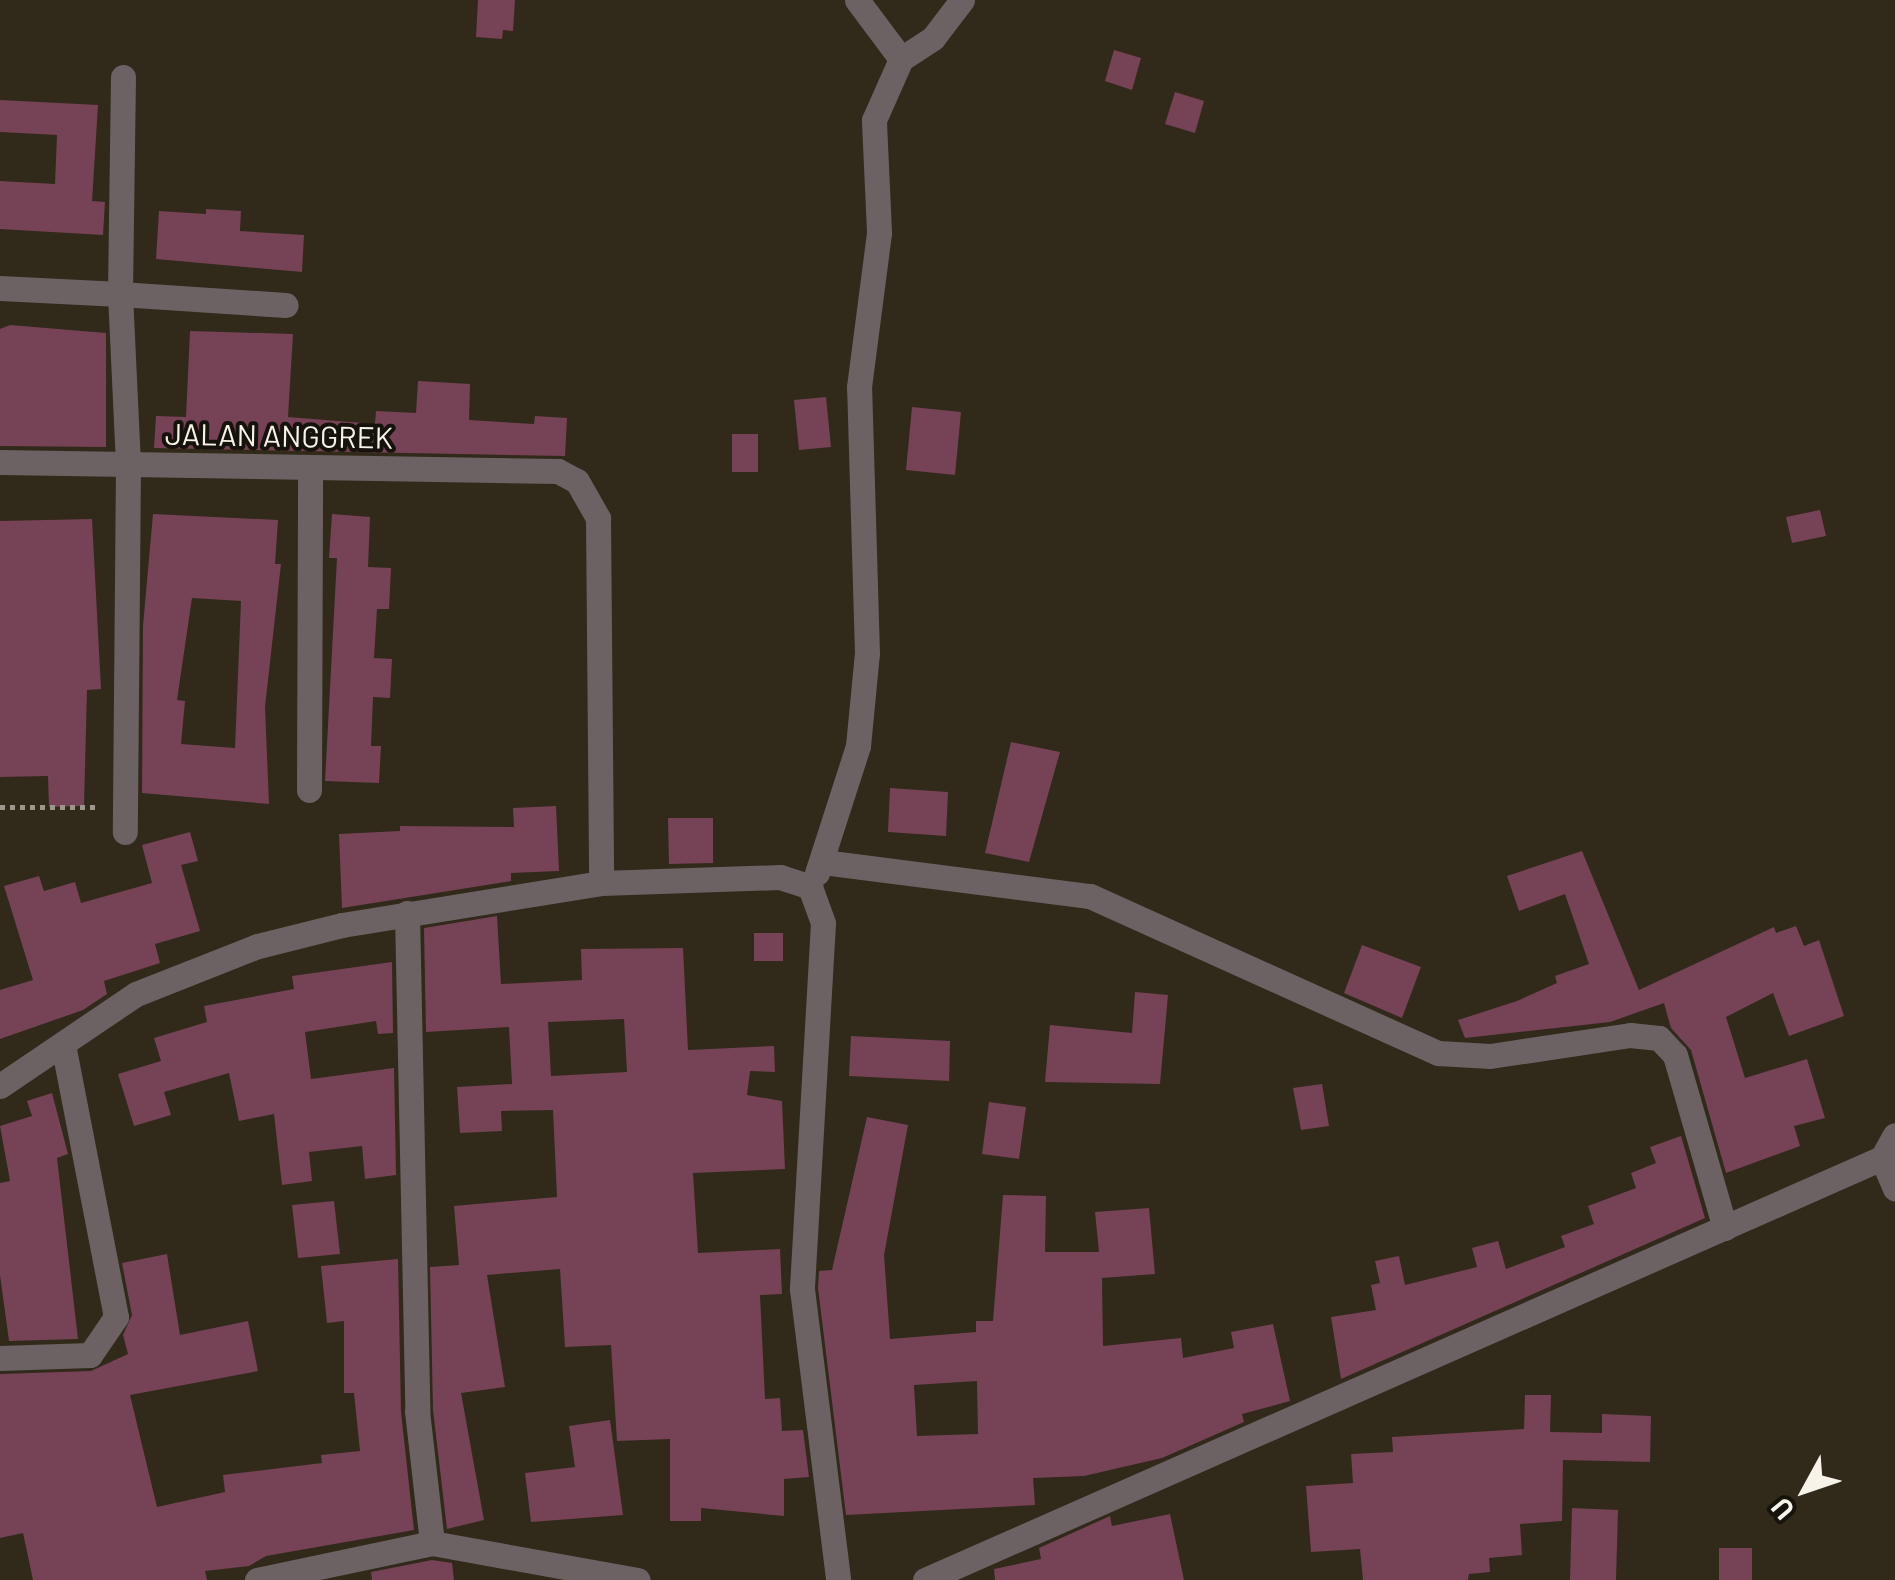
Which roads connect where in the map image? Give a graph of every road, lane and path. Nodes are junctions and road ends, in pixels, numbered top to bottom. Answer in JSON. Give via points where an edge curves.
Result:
{"nodes":[{"id":1,"x":856,"y":0,"type":"edge"},
{"id":2,"x":962,"y":0,"type":"edge"},
{"id":3,"x":901,"y":60,"type":"junction"},
{"id":4,"x":123,"y":77,"type":"dead end"},
{"id":5,"x":0,"y":288,"type":"edge"},
{"id":6,"x":120,"y":294,"type":"junction"},
{"id":7,"x":286,"y":305,"type":"dead end"},
{"id":8,"x":0,"y":462,"type":"edge"},
{"id":9,"x":128,"y":465,"type":"junction"},
{"id":10,"x":310,"y":468,"type":"junction"},
{"id":11,"x":309,"y":790,"type":"dead end"},
{"id":12,"x":0,"y":807,"type":"edge"},
{"id":13,"x":124,"y":820,"type":"joint"},
{"id":14,"x":823,"y":862,"type":"junction"},
{"id":15,"x":602,"y":883,"type":"junction"},
{"id":16,"x":810,"y":887,"type":"junction"},
{"id":17,"x":407,"y":913,"type":"junction"},
{"id":18,"x":63,"y":1044,"type":"junction"},
{"id":19,"x":0,"y":1086,"type":"edge"},
{"id":20,"x":1895,"y":1135,"type":"edge"},
{"id":21,"x":1882,"y":1158,"type":"junction"},
{"id":22,"x":1895,"y":1188,"type":"edge"},
{"id":23,"x":1725,"y":1228,"type":"junction"},
{"id":24,"x":0,"y":1358,"type":"edge"},
{"id":25,"x":432,"y":1544,"type":"junction"},
{"id":26,"x":257,"y":1580,"type":"edge"},
{"id":27,"x":638,"y":1580,"type":"edge"},
{"id":28,"x":838,"y":1580,"type":"edge"},
{"id":29,"x":925,"y":1580,"type":"edge"}],
"edges":[{"from":1,"to":3,"type":"street"},
{"from":2,"to":3,"type":"street","via":[[933,38]]},
{"from":3,"to":14,"type":"street","via":[[874,120],[880,232],[859,387],[868,653],[858,746]]},
{"from":4,"to":6,"type":"street"},
{"from":5,"to":6,"type":"street"},
{"from":6,"to":7,"type":"street"},
{"from":6,"to":9,"type":"street"},
{"from":8,"to":9,"type":"street","name":"JALAN ANGGREK"},
{"from":9,"to":10,"type":"street","name":"JALAN ANGGREK"},
{"from":9,"to":13,"type":"street"},
{"from":10,"to":11,"type":"street"},
{"from":10,"to":15,"type":"street","name":"JALAN ANGGREK","via":[[558,471],[578,481],[598,518]]},
{"from":12,"to":13,"type":"path"},
{"from":14,"to":16,"type":"street"},
{"from":14,"to":23,"type":"street","via":[[1090,896],[1438,1054],[1490,1056],[1630,1035],[1659,1038],[1674,1055]]},
{"from":15,"to":16,"type":"street","via":[[780,877]]},
{"from":15,"to":17,"type":"street"},
{"from":16,"to":28,"type":"street","via":[[822,922],[802,1289]]},
{"from":17,"to":18,"type":"street","via":[[258,946],[186,973],[136,994]]},
{"from":17,"to":25,"type":"street","via":[[416,1411]]},
{"from":18,"to":19,"type":"street"},
{"from":18,"to":24,"type":"street","via":[[116,1317],[90,1355]]},
{"from":20,"to":21,"type":"street"},
{"from":21,"to":22,"type":"street"},
{"from":21,"to":23,"type":"street"},
{"from":23,"to":29,"type":"street"},
{"from":25,"to":26,"type":"street"},
{"from":25,"to":27,"type":"street"}]}
